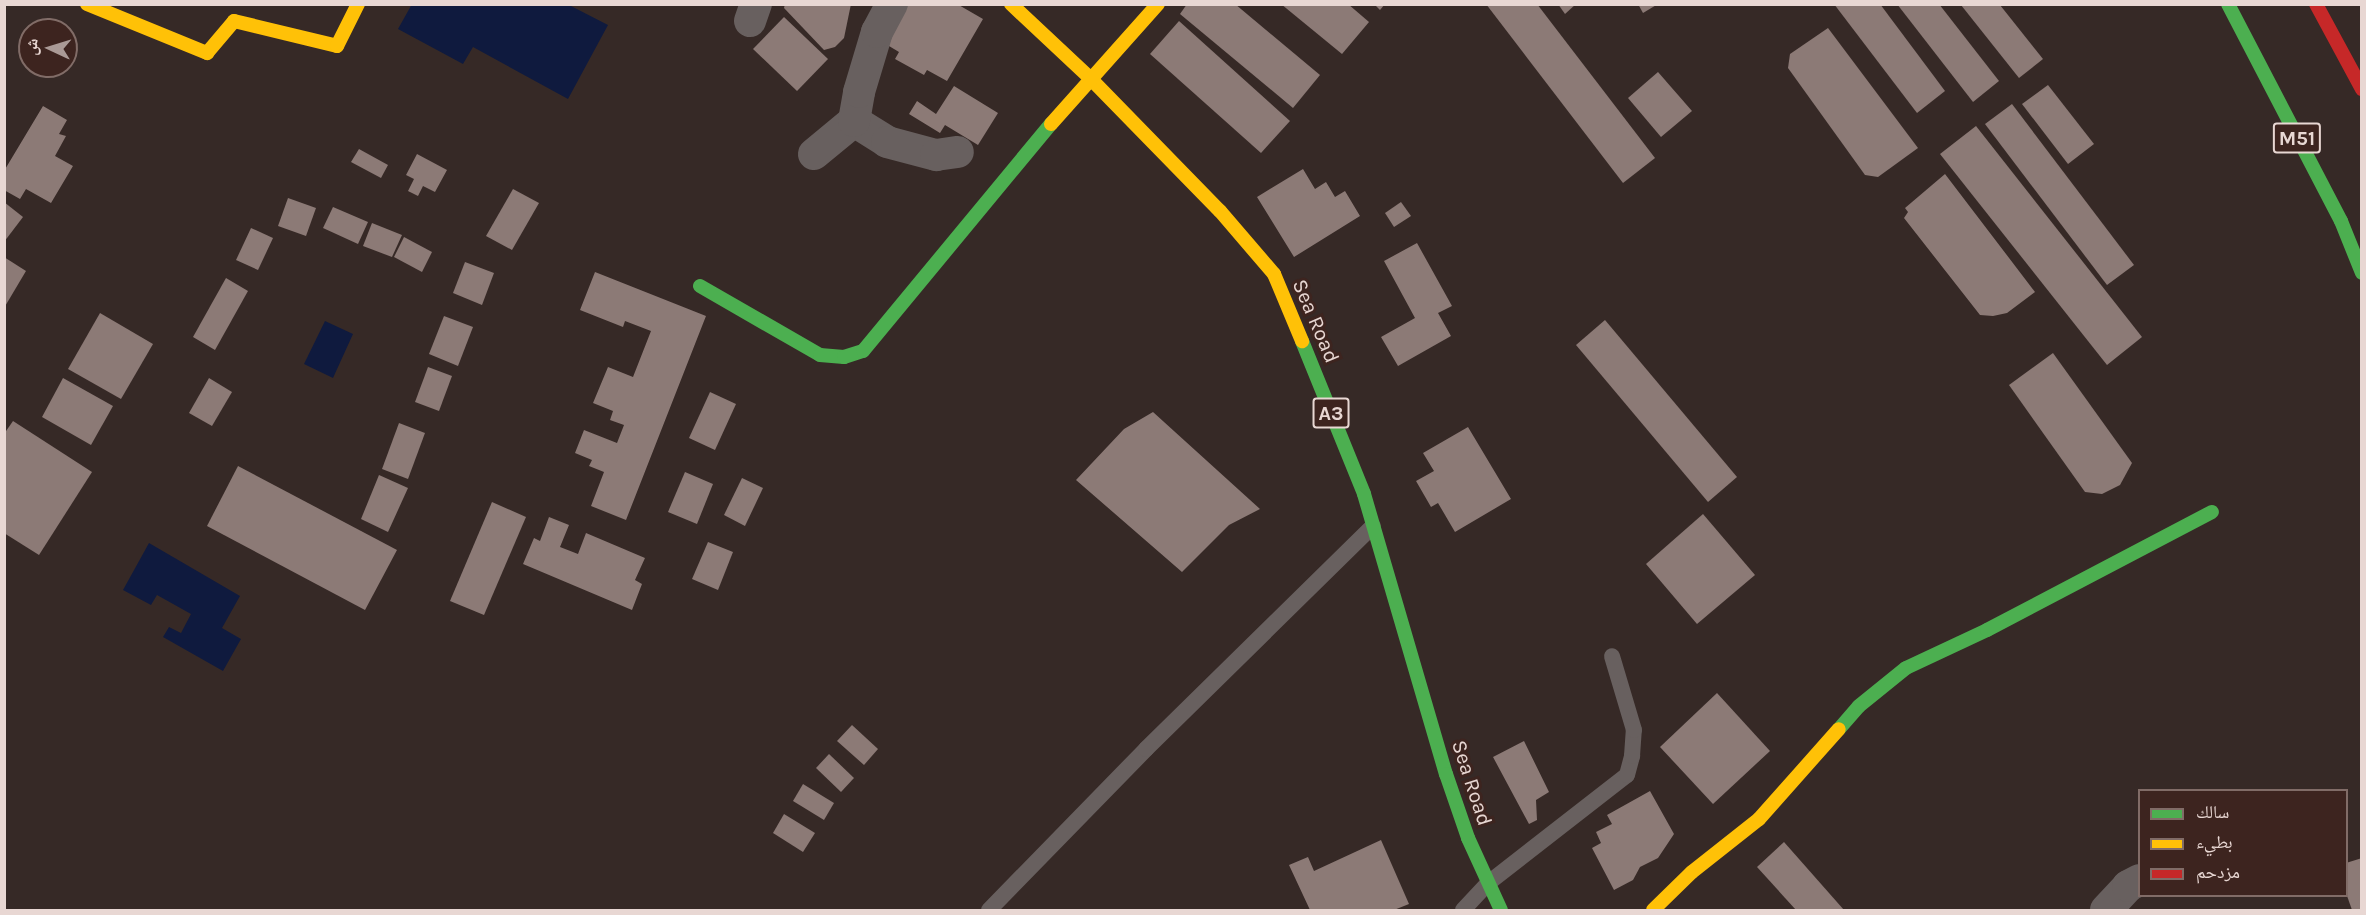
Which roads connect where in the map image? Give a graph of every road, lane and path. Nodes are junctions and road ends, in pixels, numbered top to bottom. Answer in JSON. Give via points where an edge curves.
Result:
{"nodes":[{"id":1,"x":87,"y":4,"type":"edge"},
{"id":2,"x":358,"y":4,"type":"edge"},
{"id":3,"x":892,"y":4,"type":"edge"},
{"id":4,"x":1011,"y":4,"type":"edge"},
{"id":5,"x":1158,"y":4,"type":"edge"},
{"id":6,"x":2228,"y":4,"type":"edge"},
{"id":7,"x":2316,"y":4,"type":"edge"},
{"id":8,"x":1090,"y":78,"type":"junction"},
{"id":9,"x":2361,"y":89,"type":"edge"},
{"id":10,"x":855,"y":121,"type":"junction"},
{"id":11,"x":958,"y":152,"type":"dead end"},
{"id":12,"x":814,"y":154,"type":"dead end"},
{"id":13,"x":2361,"y":273,"type":"edge"},
{"id":14,"x":700,"y":286,"type":"dead end"},
{"id":15,"x":2212,"y":512,"type":"dead end"},
{"id":16,"x":1373,"y":526,"type":"junction"},
{"id":17,"x":1612,"y":656,"type":"dead end"},
{"id":18,"x":2138,"y":881,"type":"edge"},
{"id":19,"x":1487,"y":884,"type":"junction"},
{"id":20,"x":989,"y":910,"type":"edge"},
{"id":21,"x":1463,"y":910,"type":"edge"},
{"id":22,"x":1501,"y":910,"type":"edge"},
{"id":23,"x":1653,"y":910,"type":"edge"},
{"id":24,"x":2106,"y":910,"type":"edge"}],
"edges":[{"from":1,"to":2,"type":"main road","via":[[207,53],[234,21],[337,46]]},
{"from":3,"to":10,"type":"street","via":[[877,32],[859,92]]},
{"from":4,"to":8,"type":"main road","name":"Sea Road","number":"A3"},
{"from":5,"to":8,"type":"main road"},
{"from":6,"to":13,"type":"main road","number":"M51","via":[[2341,220]]},
{"from":7,"to":9,"type":"main road"},
{"from":8,"to":14,"type":"main road","via":[[863,351],[844,357],[820,356]]},
{"from":8,"to":16,"type":"main road","name":"Sea Road","number":"A3","via":[[1220,211],[1274,274],[1364,494]]},
{"from":10,"to":11,"type":"street","via":[[887,142],[936,155]]},
{"from":10,"to":12,"type":"street"},
{"from":15,"to":23,"type":"main road","via":[[1906,668],[1859,706],[1759,819],[1692,872]]},
{"from":16,"to":19,"type":"main road","name":"Sea Road","number":"A3","via":[[1446,774]]},
{"from":16,"to":20,"type":"lane"},
{"from":17,"to":19,"type":"lane","via":[[1634,730],[1627,775]]},
{"from":18,"to":24,"type":"street"},
{"from":19,"to":21,"type":"lane"},
{"from":19,"to":22,"type":"main road","name":"Sea Road","number":"A3"}]}
